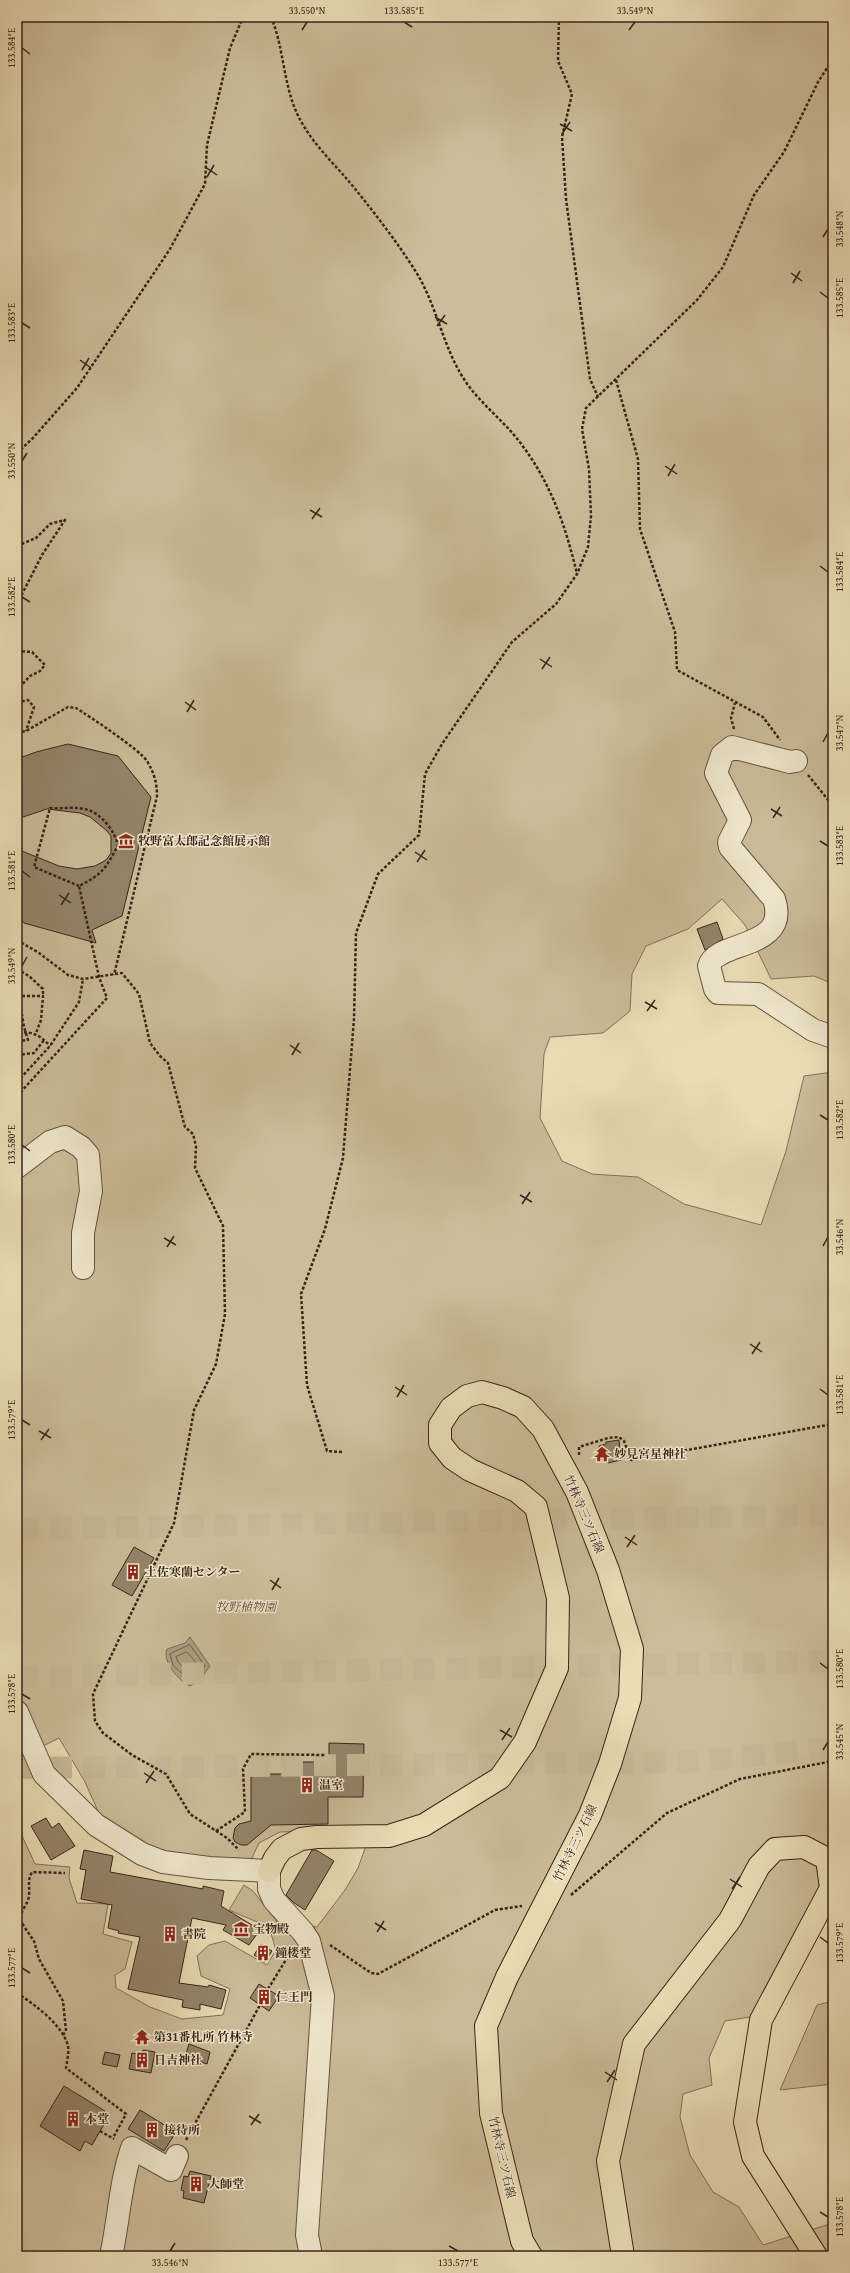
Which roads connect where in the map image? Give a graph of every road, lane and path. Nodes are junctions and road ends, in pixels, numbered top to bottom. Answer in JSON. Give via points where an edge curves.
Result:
{"nodes":[{"id":1,"x":243,"y":17,"type":"edge"},
{"id":2,"x":271,"y":17,"type":"edge"},
{"id":3,"x":559,"y":17,"type":"edge"},
{"id":4,"x":833,"y":59,"type":"edge"},
{"id":5,"x":616,"y":380,"type":"junction"},
{"id":6,"x":598,"y":397,"type":"junction"},
{"id":7,"x":17,"y":453,"type":"edge"},
{"id":8,"x":17,"y":546,"type":"edge"},
{"id":9,"x":577,"y":574,"type":"junction"},
{"id":10,"x":17,"y":604,"type":"edge"},
{"id":11,"x":17,"y":651,"type":"edge"},
{"id":12,"x":17,"y":690,"type":"edge"},
{"id":13,"x":17,"y":701,"type":"edge"},
{"id":14,"x":735,"y":702,"type":"junction"},
{"id":15,"x":26,"y":731,"type":"junction"},
{"id":16,"x":17,"y":733,"type":"edge"},
{"id":17,"x":737,"y":749,"type":"junction"},
{"id":18,"x":796,"y":761,"type":"junction"},
{"id":19,"x":833,"y":806,"type":"edge"},
{"id":20,"x":79,"y":886,"type":"junction"},
{"id":21,"x":17,"y":940,"type":"edge"},
{"id":22,"x":17,"y":969,"type":"edge"},
{"id":23,"x":114,"y":975,"type":"junction"},
{"id":24,"x":100,"y":977,"type":"junction"},
{"id":25,"x":83,"y":979,"type":"junction"},
{"id":26,"x":17,"y":984,"type":"edge"},
{"id":27,"x":19,"y":996,"type":"edge"},
{"id":28,"x":43,"y":996,"type":"junction"},
{"id":29,"x":27,"y":1032,"type":"junction"},
{"id":30,"x":36,"y":1033,"type":"junction"},
{"id":31,"x":833,"y":1038,"type":"edge"},
{"id":32,"x":44,"y":1040,"type":"junction"},
{"id":33,"x":50,"y":1046,"type":"junction"},
{"id":34,"x":17,"y":1056,"type":"edge"},
{"id":35,"x":17,"y":1082,"type":"edge"},
{"id":36,"x":17,"y":1096,"type":"edge"},
{"id":37,"x":17,"y":1167,"type":"edge"},
{"id":38,"x":83,"y":1268,"type":"dead end"},
{"id":39,"x":833,"y":1424,"type":"edge"},
{"id":40,"x":342,"y":1452,"type":"dead end"},
{"id":41,"x":579,"y":1462,"type":"dead end"},
{"id":42,"x":17,"y":1712,"type":"edge"},
{"id":43,"x":325,"y":1755,"type":"dead end"},
{"id":44,"x":833,"y":1761,"type":"edge"},
{"id":45,"x":216,"y":1831,"type":"junction"},
{"id":46,"x":246,"y":1850,"type":"dead end"},
{"id":47,"x":269,"y":1871,"type":"junction"},
{"id":48,"x":65,"y":1873,"type":"dead end"},
{"id":49,"x":546,"y":1902,"type":"junction"},
{"id":50,"x":303,"y":1932,"type":"junction"},
{"id":51,"x":327,"y":1944,"type":"dead end"},
{"id":52,"x":268,"y":1989,"type":"dead end"},
{"id":53,"x":17,"y":1993,"type":"edge"},
{"id":54,"x":260,"y":2005,"type":"dead end"},
{"id":55,"x":63,"y":2035,"type":"junction"},
{"id":56,"x":113,"y":2138,"type":"dead end"},
{"id":57,"x":177,"y":2156,"type":"joint"},
{"id":58,"x":111,"y":2256,"type":"edge"},
{"id":59,"x":312,"y":2256,"type":"edge"},
{"id":60,"x":531,"y":2256,"type":"edge"},
{"id":61,"x":623,"y":2256,"type":"edge"},
{"id":62,"x":816,"y":2256,"type":"edge"}],
"edges":[{"from":1,"to":7,"type":"path","via":[[230,48],[207,145],[204,184],[170,249],[77,388]]},
{"from":2,"to":9,"type":"path","via":[[288,91],[304,127],[326,157],[347,179],[416,272],[441,334],[462,376],[479,400],[518,440],[535,464],[553,495],[568,536]]},
{"from":3,"to":6,"type":"path","via":[[558,61],[572,94],[562,137],[569,234],[590,379]]},
{"from":4,"to":5,"type":"path","via":[[818,82],[784,152],[754,195],[723,267],[697,300]]},
{"from":5,"to":6,"type":"path"},
{"from":5,"to":14,"type":"path","via":[[638,459],[640,529],[675,632],[677,670]]},
{"from":6,"to":9,"type":"path","via":[[586,408],[582,429],[589,469],[591,516],[588,547]]},
{"from":8,"to":10,"type":"path","via":[[36,538],[50,524],[65,520],[42,555]]},
{"from":9,"to":40,"type":"path","via":[[556,604],[512,642],[442,744],[425,774],[419,835],[378,874],[356,933],[349,1102],[342,1158],[325,1229],[301,1294],[307,1385],[327,1451]]},
{"from":11,"to":12,"type":"path","via":[[32,652],[45,665]]},
{"from":13,"to":15,"type":"path","via":[[28,700],[34,707]]},
{"from":14,"to":17,"type":"path","via":[[731,725],[740,741]]},
{"from":14,"to":18,"type":"path","via":[[763,717]]},
{"from":15,"to":16,"type":"path"},
{"from":15,"to":23,"type":"path","via":[[68,707],[76,708],[120,738],[146,760],[157,781],[157,796]]},
{"from":17,"to":18,"type":"street","via":[[790,762]]},
{"from":17,"to":31,"type":"street","via":[[732,748],[722,755],[716,773],[740,820],[729,842],[730,847],[774,898],[777,906],[773,925],[764,936],[713,957],[709,966],[715,989],[721,994],[758,994],[813,1030]]},
{"from":18,"to":19,"type":"path"},
{"from":20,"to":20,"type":"path","via":[[98,877],[108,865],[118,845],[116,835],[108,825],[88,810],[50,808],[34,866]]},
{"from":20,"to":24,"type":"path"},
{"from":21,"to":25,"type":"path","via":[[68,975]]},
{"from":22,"to":28,"type":"path","via":[[43,989]]},
{"from":23,"to":24,"type":"path"},
{"from":23,"to":45,"type":"path","via":[[122,973],[139,994],[150,1043],[168,1063],[184,1128],[193,1134],[196,1146],[195,1168],[223,1226],[225,1314],[216,1364],[194,1410],[174,1523],[93,1694],[95,1721],[103,1734],[132,1755],[166,1774],[190,1814]]},
{"from":24,"to":25,"type":"path"},
{"from":24,"to":36,"type":"path","via":[[107,998]]},
{"from":25,"to":33,"type":"path","via":[[79,1002]]},
{"from":26,"to":27,"type":"path"},
{"from":27,"to":28,"type":"path"},
{"from":27,"to":29,"type":"path"},
{"from":28,"to":30,"type":"path","via":[[41,1020]]},
{"from":29,"to":29,"type":"path","via":[[19,1032],[19,1041],[28,1040]]},
{"from":29,"to":30,"type":"path"},
{"from":30,"to":32,"type":"path"},
{"from":32,"to":33,"type":"path"},
{"from":32,"to":34,"type":"path","via":[[34,1053]]},
{"from":33,"to":35,"type":"path"},
{"from":37,"to":38,"type":"street","via":[[50,1142],[65,1137],[88,1155],[91,1191],[82,1233]]},
{"from":39,"to":41,"type":"path","via":[[630,1460],[624,1441],[619,1437],[608,1438],[579,1447]]},
{"from":42,"to":47,"type":"street","via":[[44,1774],[96,1825],[142,1854],[163,1862],[209,1868]]},
{"from":43,"to":45,"type":"path","via":[[252,1754],[243,1769],[245,1812]]},
{"from":44,"to":49,"type":"path","via":[[740,1779],[667,1813],[561,1904]]},
{"from":45,"to":46,"type":"path","via":[[227,1838],[235,1848]]},
{"from":47,"to":49,"type":"main road","name":"竹林寺三ツ石線","via":[[278,1853],[296,1841],[312,1837],[389,1836],[431,1822],[500,1778],[528,1736],[557,1668],[558,1598],[536,1507],[517,1490],[464,1466],[452,1458],[440,1443],[440,1425],[451,1408],[467,1396],[482,1392],[523,1407],[543,1429],[577,1492],[608,1570],[632,1649],[630,1698],[610,1764],[590,1815]]},
{"from":47,"to":50,"type":"street","via":[[269,1889],[274,1900]]},
{"from":48,"to":55,"type":"path","via":[[32,1872],[28,1879],[30,1896],[21,1910],[19,1919],[34,1941],[39,1959],[63,2001],[66,2031]]},
{"from":49,"to":51,"type":"path","via":[[494,1910],[378,1974],[371,1973]]},
{"from":49,"to":60,"type":"main road","name":"竹林寺三ツ石線","via":[[486,2026],[491,2113],[522,2241]]},
{"from":50,"to":52,"type":"path"},
{"from":50,"to":59,"type":"street","via":[[312,1948],[323,1996],[307,2235]]},
{"from":53,"to":55,"type":"path","via":[[40,2008]]},
{"from":54,"to":57,"type":"path"},
{"from":55,"to":56,"type":"path","via":[[68,2047],[66,2068],[126,2114]]},
{"from":57,"to":58,"type":"street","via":[[171,2170],[132,2148],[125,2170],[119,2220]]},
{"from":61,"to":62,"type":"main road","via":[[608,2161],[634,2044],[730,1920],[759,1866],[775,1849],[804,1847],[827,1859],[831,1888],[761,2020],[745,2122],[753,2156]]}]}
